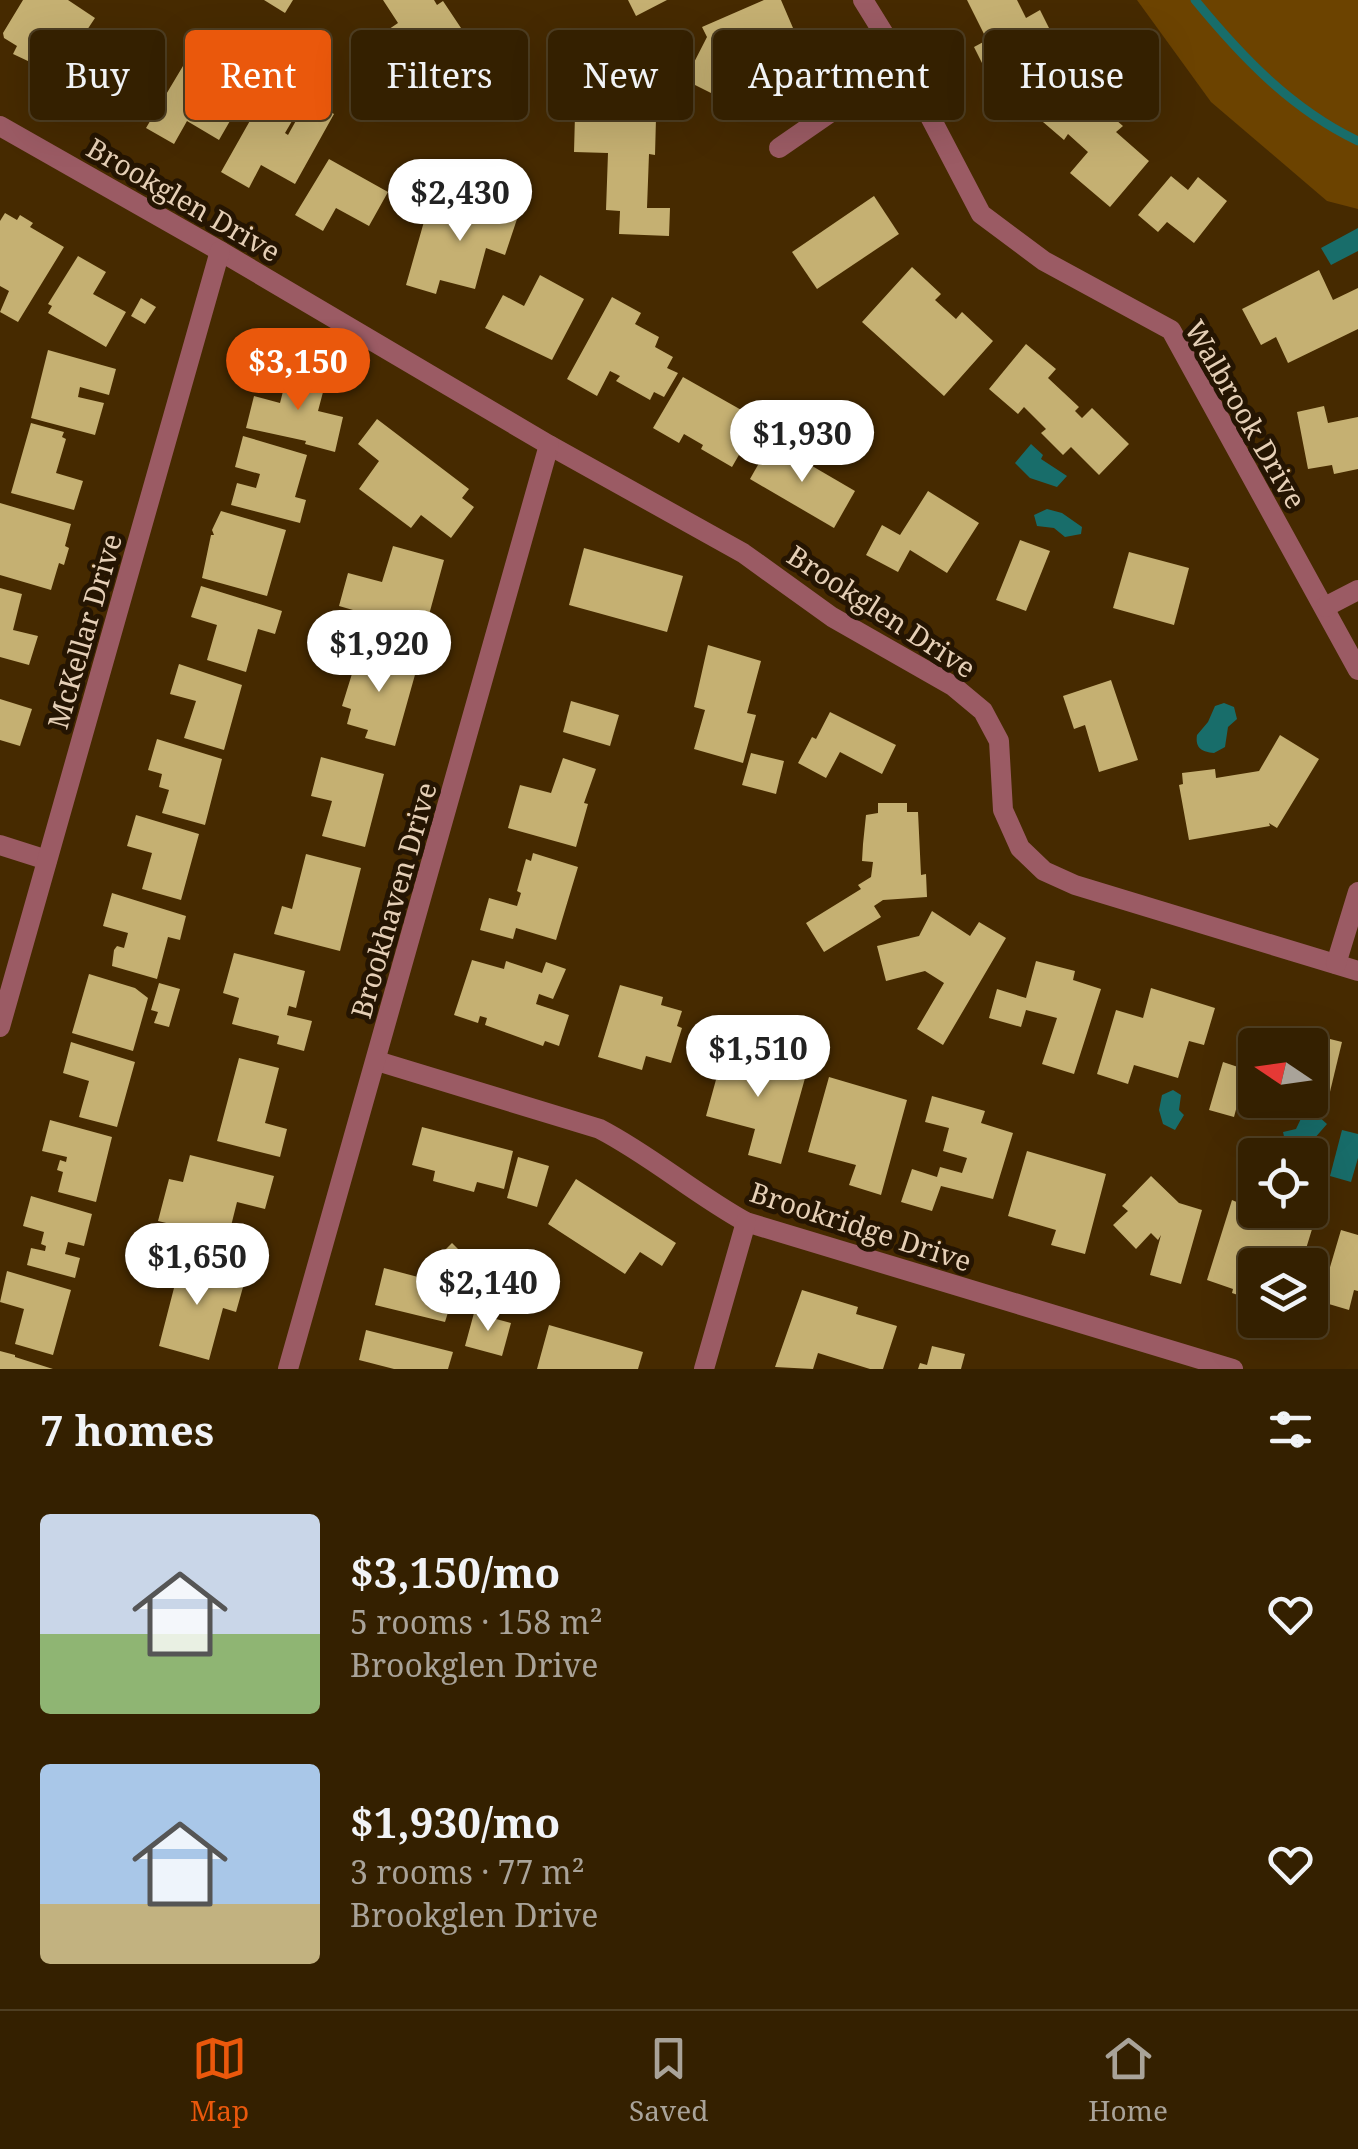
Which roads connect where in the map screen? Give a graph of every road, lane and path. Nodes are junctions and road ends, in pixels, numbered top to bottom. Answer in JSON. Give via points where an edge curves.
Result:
{"nodes":[{"id":1,"x":863,"y":0,"type":"edge"},
{"id":2,"x":881,"y":30,"type":"edge"},
{"id":3,"x":820,"y":120,"type":"edge"},
{"id":4,"x":931,"y":120,"type":"edge"},
{"id":5,"x":0,"y":126,"type":"edge"},
{"id":6,"x":779,"y":148,"type":"dead end"},
{"id":7,"x":220,"y":250,"type":"junction"},
{"id":8,"x":548,"y":445,"type":"junction"},
{"id":9,"x":1358,"y":590,"type":"edge"},
{"id":10,"x":1325,"y":607,"type":"junction"},
{"id":11,"x":1358,"y":670,"type":"edge"},
{"id":12,"x":0,"y":846,"type":"edge"},
{"id":13,"x":47,"y":860,"type":"junction"},
{"id":14,"x":1358,"y":892,"type":"edge"},
{"id":15,"x":1336,"y":964,"type":"junction"},
{"id":16,"x":1358,"y":971,"type":"edge"},
{"id":17,"x":0,"y":1027,"type":"edge"},
{"id":18,"x":378,"y":1060,"type":"junction"},
{"id":19,"x":746,"y":1222,"type":"junction"},
{"id":20,"x":288,"y":1369,"type":"edge"},
{"id":21,"x":704,"y":1369,"type":"edge"},
{"id":22,"x":1233,"y":1369,"type":"edge"}],
"edges":[{"from":1,"to":2,"type":"street","name":"Walbrook Drive"},
{"from":3,"to":6,"type":"street"},
{"from":4,"to":10,"type":"street","name":"Walbrook Drive","via":[[981,214],[1044,260],[1171,330]]},
{"from":5,"to":7,"type":"street","name":"Brookglen Drive"},
{"from":7,"to":8,"type":"street","name":"Brookglen Drive"},
{"from":7,"to":13,"type":"street","name":"McKellar Drive"},
{"from":8,"to":15,"type":"street","name":"Brookglen Drive","via":[[743,553],[832,617],[954,686],[982,711],[999,741],[1003,810],[1020,848],[1044,871]]},
{"from":8,"to":18,"type":"street","name":"Brookhaven Drive"},
{"from":9,"to":10,"type":"street"},
{"from":10,"to":11,"type":"street","name":"Walbrook Drive"},
{"from":12,"to":13,"type":"street"},
{"from":13,"to":17,"type":"street","name":"McKellar Drive"},
{"from":14,"to":15,"type":"street"},
{"from":15,"to":16,"type":"street","name":"Brookglen Drive"},
{"from":18,"to":19,"type":"street","name":"Brookridge Drive","via":[[600,1129]]},
{"from":18,"to":20,"type":"street","name":"Brookhaven Drive"},
{"from":19,"to":21,"type":"street"},
{"from":19,"to":22,"type":"street","name":"Brookridge Drive"}]}
